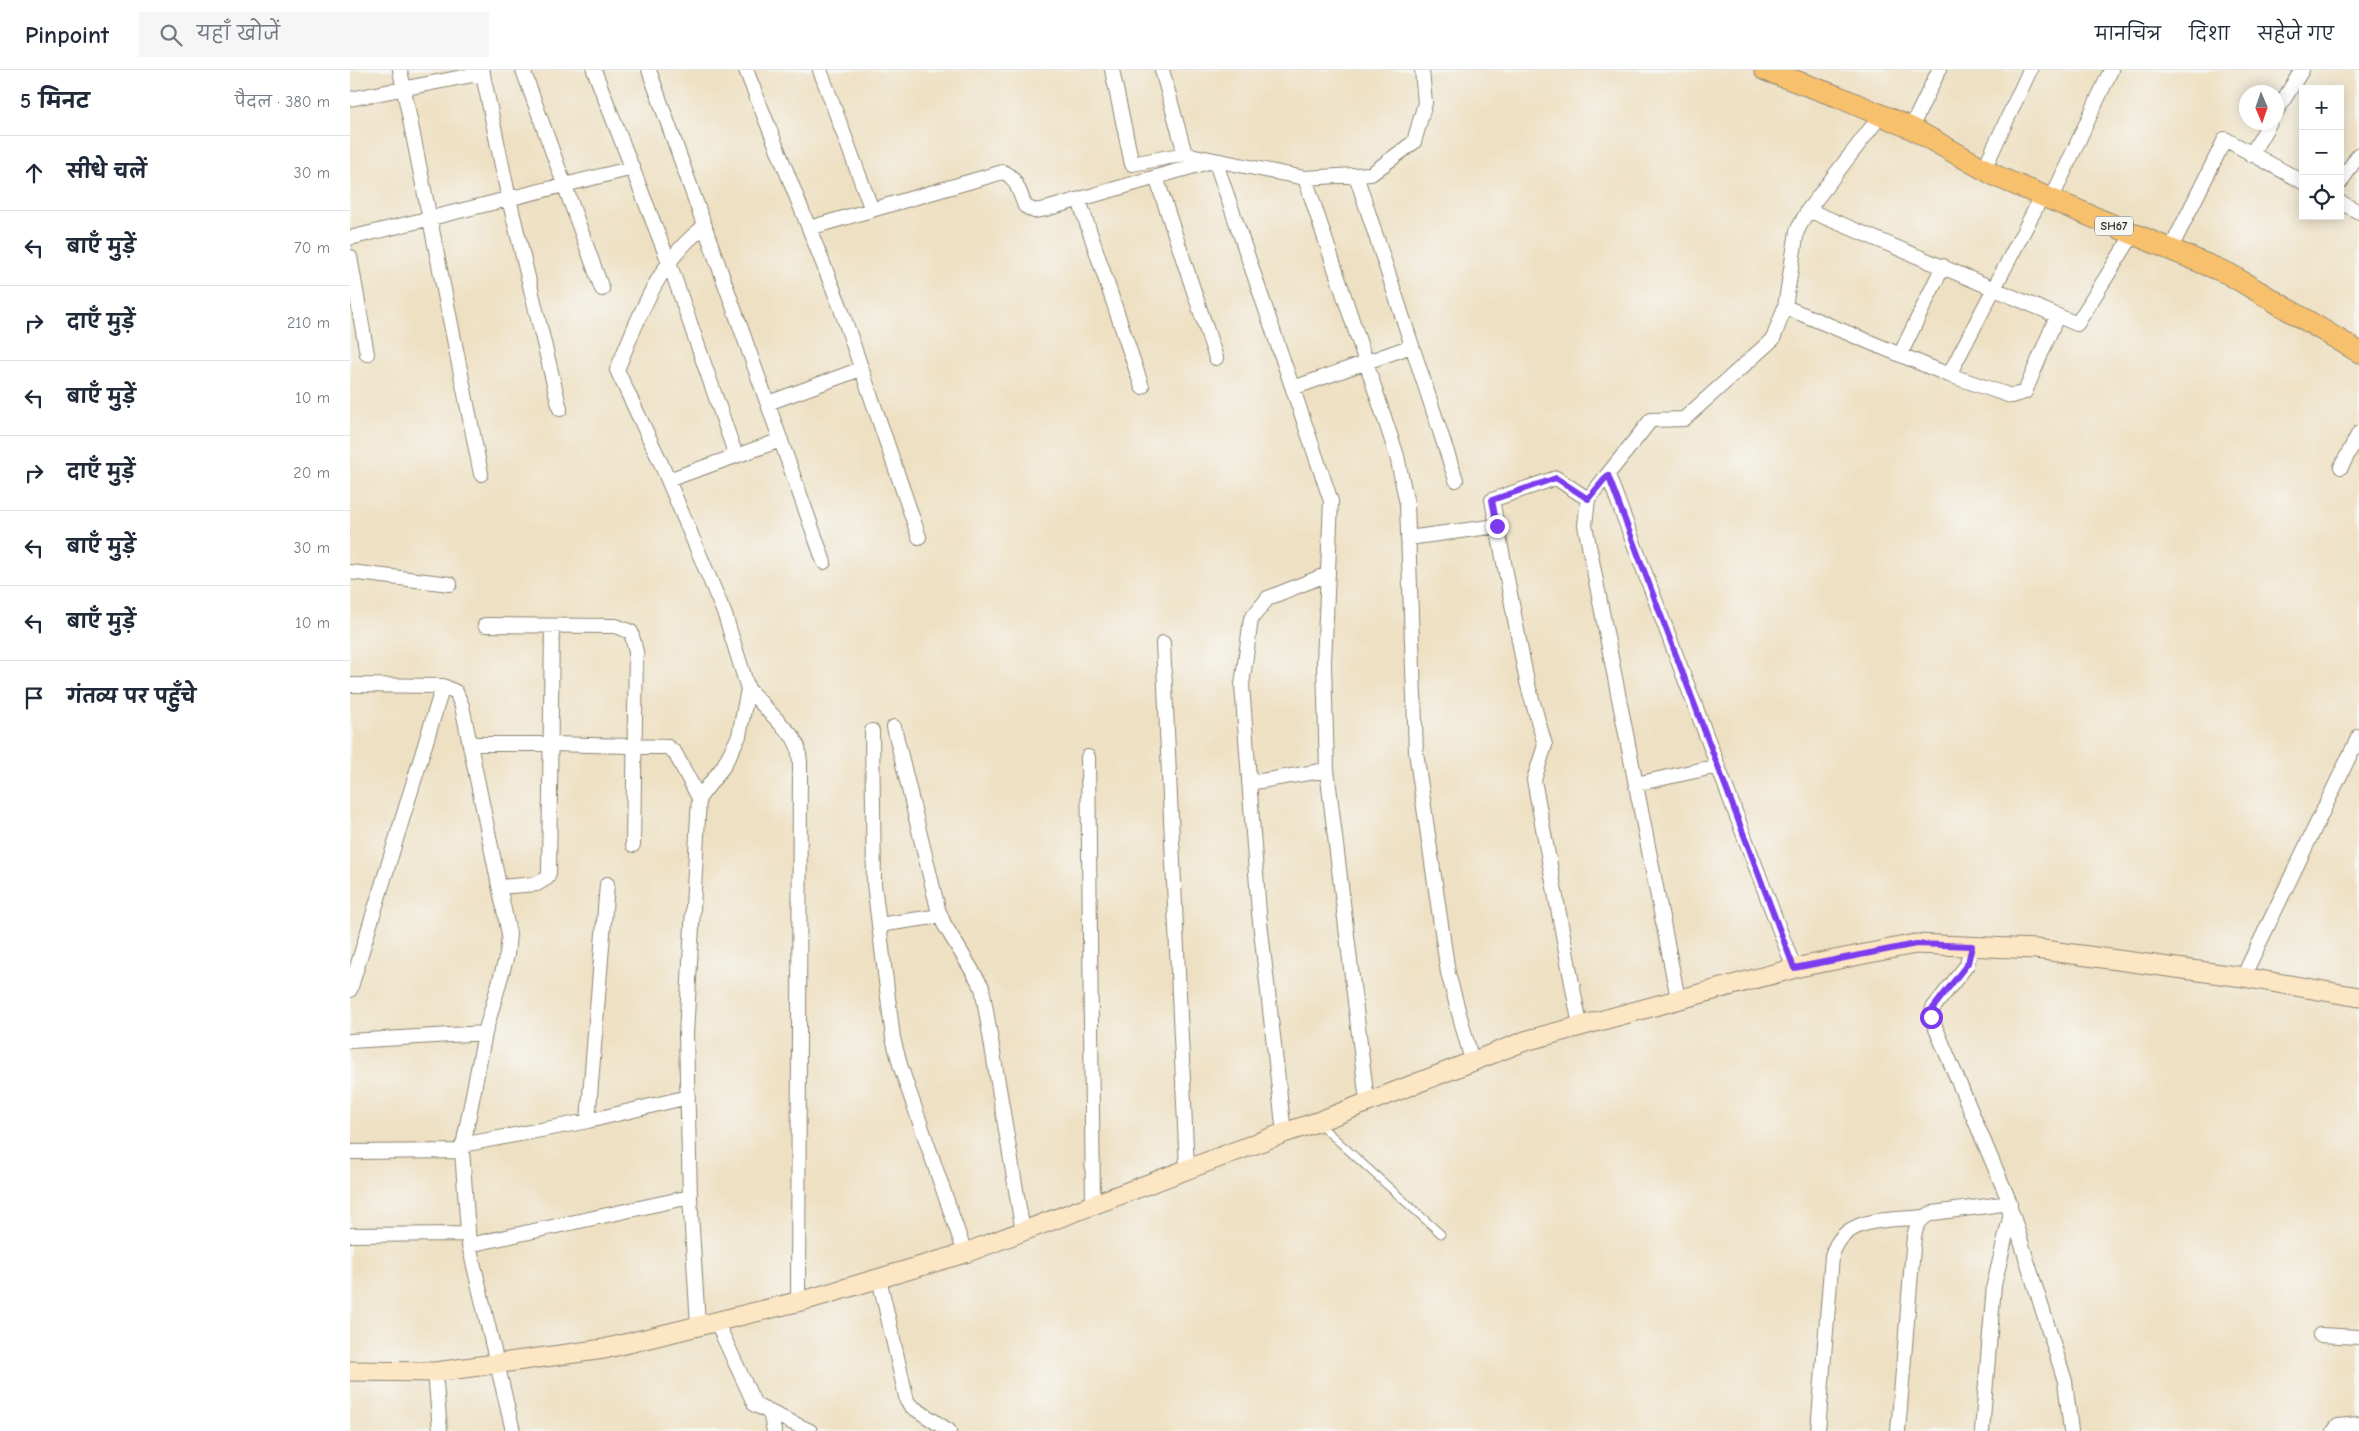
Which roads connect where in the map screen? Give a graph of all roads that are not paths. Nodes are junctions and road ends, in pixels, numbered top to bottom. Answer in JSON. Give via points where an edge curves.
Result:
{"nodes":[{"id":1,"x":400,"y":70,"type":"edge"},
{"id":2,"x":523,"y":70,"type":"edge"},
{"id":3,"x":594,"y":70,"type":"edge"},
{"id":4,"x":649,"y":70,"type":"edge"},
{"id":5,"x":746,"y":70,"type":"edge"},
{"id":6,"x":820,"y":70,"type":"edge"},
{"id":7,"x":1112,"y":70,"type":"edge"},
{"id":8,"x":1162,"y":70,"type":"edge"},
{"id":9,"x":1422,"y":70,"type":"edge"},
{"id":10,"x":1939,"y":70,"type":"edge"},
{"id":11,"x":2030,"y":70,"type":"edge"},
{"id":12,"x":2111,"y":70,"type":"edge"},
{"id":13,"x":2302,"y":70,"type":"edge"},
{"id":14,"x":1771,"y":71,"type":"edge"},
{"id":15,"x":483,"y":72,"type":"edge"},
{"id":16,"x":404,"y":89,"type":"junction"},
{"id":17,"x":350,"y":99,"type":"edge"},
{"id":18,"x":2284,"y":99,"type":"edge"},
{"id":19,"x":1873,"y":112,"type":"junction"},
{"id":20,"x":1912,"y":128,"type":"junction"},
{"id":21,"x":2265,"y":130,"type":"edge"},
{"id":22,"x":1185,"y":154,"type":"junction"},
{"id":23,"x":2359,"y":154,"type":"edge"},
{"id":24,"x":2251,"y":155,"type":"junction"},
{"id":25,"x":1215,"y":160,"type":"junction"},
{"id":26,"x":632,"y":168,"type":"junction"},
{"id":27,"x":1984,"y":169,"type":"junction"},
{"id":28,"x":1356,"y":175,"type":"junction"},
{"id":29,"x":1156,"y":177,"type":"junction"},
{"id":30,"x":2344,"y":177,"type":"edge"},
{"id":31,"x":1305,"y":178,"type":"junction"},
{"id":32,"x":2299,"y":180,"type":"edge"},
{"id":33,"x":563,"y":186,"type":"junction"},
{"id":34,"x":2047,"y":198,"type":"junction"},
{"id":35,"x":509,"y":199,"type":"junction"},
{"id":36,"x":1079,"y":200,"type":"junction"},
{"id":37,"x":2344,"y":204,"type":"edge"},
{"id":38,"x":872,"y":210,"type":"junction"},
{"id":39,"x":1808,"y":210,"type":"junction"},
{"id":40,"x":2359,"y":212,"type":"edge"},
{"id":41,"x":429,"y":218,"type":"junction"},
{"id":42,"x":705,"y":226,"type":"junction"},
{"id":43,"x":809,"y":228,"type":"junction"},
{"id":44,"x":2133,"y":234,"type":"junction"},
{"id":45,"x":350,"y":238,"type":"edge"},
{"id":46,"x":2170,"y":250,"type":"junction"},
{"id":47,"x":350,"y":257,"type":"edge"},
{"id":48,"x":670,"y":265,"type":"junction"},
{"id":49,"x":1943,"y":266,"type":"junction"},
{"id":50,"x":1994,"y":288,"type":"junction"},
{"id":51,"x":602,"y":289,"type":"dead end"},
{"id":52,"x":1785,"y":307,"type":"junction"},
{"id":53,"x":2058,"y":316,"type":"junction"},
{"id":54,"x":1412,"y":346,"type":"junction"},
{"id":55,"x":2359,"y":352,"type":"edge"},
{"id":56,"x":367,"y":354,"type":"dead end"},
{"id":57,"x":1900,"y":355,"type":"junction"},
{"id":58,"x":1216,"y":358,"type":"dead end"},
{"id":59,"x":1366,"y":362,"type":"junction"},
{"id":60,"x":861,"y":369,"type":"junction"},
{"id":61,"x":1949,"y":375,"type":"junction"},
{"id":62,"x":1142,"y":387,"type":"dead end"},
{"id":63,"x":1293,"y":388,"type":"junction"},
{"id":64,"x":768,"y":403,"type":"junction"},
{"id":65,"x":560,"y":409,"type":"dead end"},
{"id":66,"x":2359,"y":433,"type":"edge"},
{"id":67,"x":781,"y":440,"type":"junction"},
{"id":68,"x":736,"y":456,"type":"junction"},
{"id":69,"x":2341,"y":467,"type":"dead end"},
{"id":70,"x":481,"y":474,"type":"dead end"},
{"id":71,"x":1608,"y":475,"type":"junction"},
{"id":72,"x":668,"y":480,"type":"junction"},
{"id":73,"x":1456,"y":480,"type":"dead end"},
{"id":74,"x":1588,"y":499,"type":"junction"},
{"id":75,"x":1497,"y":526,"type":"junction"},
{"id":76,"x":920,"y":537,"type":"dead end"},
{"id":77,"x":1408,"y":538,"type":"junction"},
{"id":78,"x":824,"y":562,"type":"dead end"},
{"id":79,"x":350,"y":572,"type":"edge"},
{"id":80,"x":1328,"y":574,"type":"junction"},
{"id":81,"x":450,"y":584,"type":"dead end"},
{"id":82,"x":485,"y":625,"type":"dead end"},
{"id":83,"x":552,"y":626,"type":"junction"},
{"id":84,"x":1163,"y":644,"type":"dead end"},
{"id":85,"x":350,"y":686,"type":"edge"},
{"id":86,"x":443,"y":686,"type":"junction"},
{"id":87,"x":748,"y":689,"type":"junction"},
{"id":88,"x":894,"y":727,"type":"dead end"},
{"id":89,"x":872,"y":731,"type":"dead end"},
{"id":90,"x":2359,"y":736,"type":"edge"},
{"id":91,"x":470,"y":744,"type":"junction"},
{"id":92,"x":552,"y":744,"type":"junction"},
{"id":93,"x":634,"y":745,"type":"junction"},
{"id":94,"x":1088,"y":757,"type":"dead end"},
{"id":95,"x":1718,"y":766,"type":"junction"},
{"id":96,"x":1328,"y":770,"type":"junction"},
{"id":97,"x":1249,"y":783,"type":"junction"},
{"id":98,"x":1636,"y":784,"type":"junction"},
{"id":99,"x":699,"y":798,"type":"junction"},
{"id":100,"x":633,"y":845,"type":"dead end"},
{"id":101,"x":608,"y":884,"type":"dead end"},
{"id":102,"x":500,"y":887,"type":"junction"},
{"id":103,"x":940,"y":916,"type":"junction"},
{"id":104,"x":879,"y":925,"type":"junction"},
{"id":105,"x":1972,"y":946,"type":"junction"},
{"id":106,"x":1794,"y":968,"type":"junction"},
{"id":107,"x":2243,"y":977,"type":"junction"},
{"id":108,"x":350,"y":990,"type":"edge"},
{"id":109,"x":2359,"y":996,"type":"edge"},
{"id":110,"x":1678,"y":999,"type":"junction"},
{"id":111,"x":1580,"y":1026,"type":"junction"},
{"id":112,"x":485,"y":1033,"type":"junction"},
{"id":113,"x":350,"y":1041,"type":"edge"},
{"id":114,"x":1472,"y":1061,"type":"junction"},
{"id":115,"x":688,"y":1096,"type":"junction"},
{"id":116,"x":1367,"y":1101,"type":"junction"},
{"id":117,"x":588,"y":1121,"type":"junction"},
{"id":118,"x":1317,"y":1122,"type":"junction"},
{"id":119,"x":1284,"y":1133,"type":"junction"},
{"id":120,"x":462,"y":1148,"type":"junction"},
{"id":121,"x":350,"y":1152,"type":"edge"},
{"id":122,"x":1187,"y":1169,"type":"junction"},
{"id":123,"x":690,"y":1196,"type":"junction"},
{"id":124,"x":1093,"y":1205,"type":"junction"},
{"id":125,"x":2010,"y":1207,"type":"junction"},
{"id":126,"x":1924,"y":1217,"type":"junction"},
{"id":127,"x":1023,"y":1232,"type":"junction"},
{"id":128,"x":1441,"y":1234,"type":"dead end"},
{"id":129,"x":350,"y":1235,"type":"edge"},
{"id":130,"x":468,"y":1239,"type":"junction"},
{"id":131,"x":965,"y":1252,"type":"junction"},
{"id":132,"x":878,"y":1278,"type":"junction"},
{"id":133,"x":798,"y":1301,"type":"junction"},
{"id":134,"x":707,"y":1323,"type":"junction"},
{"id":135,"x":2320,"y":1335,"type":"dead end"},
{"id":136,"x":2359,"y":1338,"type":"edge"},
{"id":137,"x":498,"y":1363,"type":"junction"},
{"id":138,"x":350,"y":1371,"type":"edge"},
{"id":139,"x":435,"y":1372,"type":"junction"},
{"id":140,"x":770,"y":1412,"type":"junction"},
{"id":141,"x":2359,"y":1424,"type":"edge"},
{"id":142,"x":440,"y":1431,"type":"edge"},
{"id":143,"x":513,"y":1431,"type":"edge"},
{"id":144,"x":774,"y":1431,"type":"edge"},
{"id":145,"x":810,"y":1431,"type":"edge"},
{"id":146,"x":949,"y":1431,"type":"edge"},
{"id":147,"x":1818,"y":1431,"type":"edge"},
{"id":148,"x":1898,"y":1431,"type":"edge"},
{"id":149,"x":1982,"y":1431,"type":"edge"},
{"id":150,"x":2071,"y":1431,"type":"edge"},
{"id":151,"x":2334,"y":1431,"type":"edge"}],
"edges":[{"from":1,"to":16,"type":"street"},
{"from":2,"to":33,"type":"street"},
{"from":3,"to":26,"type":"street"},
{"from":4,"to":42,"type":"street"},
{"from":5,"to":43,"type":"street"},
{"from":6,"to":38,"type":"street"},
{"from":7,"to":22,"type":"street","via":[[1132,164]]},
{"from":8,"to":22,"type":"street"},
{"from":9,"to":28,"type":"street","via":[[1425,102],[1414,142],[1371,174]]},
{"from":10,"to":20,"type":"street"},
{"from":11,"to":27,"type":"street"},
{"from":12,"to":34,"type":"street"},
{"from":13,"to":18,"type":"street"},
{"from":14,"to":19,"type":"main road","number":"SH67"},
{"from":15,"to":16,"type":"street"},
{"from":15,"to":35,"type":"street"},
{"from":16,"to":17,"type":"street"},
{"from":16,"to":41,"type":"street"},
{"from":19,"to":20,"type":"main road","number":"SH67"},
{"from":19,"to":39,"type":"street"},
{"from":20,"to":27,"type":"main road","number":"SH67"},
{"from":21,"to":24,"type":"street"},
{"from":22,"to":25,"type":"street"},
{"from":23,"to":30,"type":"street"},
{"from":24,"to":32,"type":"street"},
{"from":24,"to":46,"type":"street","via":[[2225,139]]},
{"from":25,"to":29,"type":"street"},
{"from":25,"to":31,"type":"street"},
{"from":25,"to":63,"type":"street"},
{"from":26,"to":33,"type":"street"},
{"from":26,"to":48,"type":"street"},
{"from":27,"to":34,"type":"main road","number":"SH67"},
{"from":28,"to":31,"type":"street"},
{"from":28,"to":54,"type":"street"},
{"from":29,"to":36,"type":"street"},
{"from":29,"to":58,"type":"street"},
{"from":31,"to":59,"type":"street"},
{"from":33,"to":35,"type":"street"},
{"from":33,"to":51,"type":"street"},
{"from":34,"to":44,"type":"main road","number":"SH67"},
{"from":34,"to":50,"type":"street"},
{"from":35,"to":41,"type":"street"},
{"from":35,"to":65,"type":"street"},
{"from":36,"to":38,"type":"street","via":[[1028,210],[1015,182],[1003,172]]},
{"from":36,"to":62,"type":"street"},
{"from":37,"to":40,"type":"street"},
{"from":38,"to":43,"type":"street"},
{"from":39,"to":49,"type":"street"},
{"from":39,"to":52,"type":"street","via":[[1797,231]]},
{"from":41,"to":45,"type":"street"},
{"from":41,"to":70,"type":"street"},
{"from":42,"to":48,"type":"street","via":[[689,238]]},
{"from":42,"to":64,"type":"street"},
{"from":43,"to":60,"type":"street"},
{"from":44,"to":46,"type":"main road","number":"SH67"},
{"from":44,"to":53,"type":"street","via":[[2077,324]]},
{"from":46,"to":55,"type":"main road","number":"SH67","via":[[2229,274]]},
{"from":47,"to":56,"type":"street"},
{"from":48,"to":68,"type":"street"},
{"from":48,"to":72,"type":"street","via":[[646,299],[617,370]]},
{"from":49,"to":50,"type":"street"},
{"from":49,"to":57,"type":"street"},
{"from":50,"to":53,"type":"street"},
{"from":50,"to":61,"type":"street"},
{"from":52,"to":57,"type":"street"},
{"from":52,"to":71,"type":"street","via":[[1773,339],[1684,419],[1651,420]]},
{"from":53,"to":61,"type":"street","via":[[2025,392],[2011,396]]},
{"from":54,"to":59,"type":"street"},
{"from":54,"to":73,"type":"street"},
{"from":57,"to":61,"type":"street"},
{"from":59,"to":63,"type":"street"},
{"from":59,"to":77,"type":"street","via":[[1398,456],[1407,504]]},
{"from":60,"to":64,"type":"street"},
{"from":60,"to":76,"type":"street"},
{"from":63,"to":80,"type":"street","via":[[1331,501]]},
{"from":64,"to":67,"type":"street"},
{"from":66,"to":69,"type":"street"},
{"from":67,"to":68,"type":"street"},
{"from":67,"to":78,"type":"street"},
{"from":68,"to":72,"type":"street"},
{"from":71,"to":74,"type":"street"},
{"from":71,"to":95,"type":"street"},
{"from":72,"to":87,"type":"street","via":[[725,615]]},
{"from":74,"to":75,"type":"street","via":[[1556,478],[1492,500]]},
{"from":74,"to":98,"type":"street","via":[[1585,525]]},
{"from":75,"to":77,"type":"street"},
{"from":75,"to":111,"type":"street","via":[[1527,682],[1545,745],[1534,780]]},
{"from":77,"to":114,"type":"street","via":[[1416,752],[1448,973]]},
{"from":79,"to":81,"type":"street"},
{"from":80,"to":96,"type":"street","via":[[1324,663]]},
{"from":80,"to":97,"type":"street","via":[[1268,598],[1251,619],[1242,685]]},
{"from":82,"to":83,"type":"street"},
{"from":83,"to":92,"type":"street"},
{"from":83,"to":93,"type":"street","via":[[616,626],[631,632],[636,652]]},
{"from":84,"to":122,"type":"street"},
{"from":85,"to":86,"type":"street"},
{"from":86,"to":91,"type":"street","via":[[451,688],[460,698]]},
{"from":86,"to":108,"type":"street"},
{"from":87,"to":99,"type":"street","via":[[739,736],[723,767]]},
{"from":87,"to":133,"type":"street","via":[[793,737],[800,762]]},
{"from":88,"to":103,"type":"street"},
{"from":89,"to":104,"type":"street","via":[[874,884]]},
{"from":90,"to":107,"type":"street"},
{"from":91,"to":92,"type":"street"},
{"from":91,"to":102,"type":"street"},
{"from":92,"to":93,"type":"street"},
{"from":92,"to":102,"type":"street","via":[[548,878],[537,884]]},
{"from":93,"to":99,"type":"street","via":[[668,747],[675,753]]},
{"from":93,"to":100,"type":"street"},
{"from":94,"to":124,"type":"street"},
{"from":95,"to":98,"type":"street"},
{"from":95,"to":106,"type":"street"},
{"from":96,"to":97,"type":"street"},
{"from":96,"to":116,"type":"street"},
{"from":97,"to":119,"type":"street","via":[[1259,913]]},
{"from":98,"to":110,"type":"street"},
{"from":99,"to":115,"type":"street","via":[[686,1035]]},
{"from":101,"to":117,"type":"street"},
{"from":102,"to":112,"type":"street","via":[[509,944]]},
{"from":103,"to":104,"type":"street"},
{"from":103,"to":127,"type":"street","via":[[982,987]]},
{"from":104,"to":131,"type":"street","via":[[897,1054]]},
{"from":105,"to":106,"type":"main road","via":[[1916,944]]},
{"from":105,"to":107,"type":"main road","via":[[2036,949]]},
{"from":105,"to":125,"type":"street","via":[[1968,963],[1933,1008],[1931,1017]]},
{"from":106,"to":110,"type":"main road"},
{"from":107,"to":109,"type":"main road"},
{"from":110,"to":111,"type":"main road"},
{"from":111,"to":114,"type":"main road","via":[[1525,1041]]},
{"from":112,"to":113,"type":"street"},
{"from":112,"to":120,"type":"street"},
{"from":114,"to":116,"type":"main road"},
{"from":115,"to":117,"type":"street"},
{"from":115,"to":123,"type":"street"},
{"from":116,"to":118,"type":"main road"},
{"from":117,"to":120,"type":"street"},
{"from":118,"to":119,"type":"main road"},
{"from":118,"to":128,"type":"lane"},
{"from":119,"to":122,"type":"main road"},
{"from":120,"to":121,"type":"street"},
{"from":120,"to":130,"type":"street"},
{"from":122,"to":124,"type":"main road"},
{"from":123,"to":130,"type":"street"},
{"from":123,"to":134,"type":"street"},
{"from":124,"to":127,"type":"main road"},
{"from":125,"to":126,"type":"street","via":[[1933,1213]]},
{"from":125,"to":149,"type":"street","via":[[1994,1285]]},
{"from":125,"to":150,"type":"street","via":[[2065,1381]]},
{"from":126,"to":147,"type":"street","via":[[1859,1225],[1849,1229],[1836,1244],[1832,1256]]},
{"from":126,"to":148,"type":"street","via":[[1918,1223],[1914,1236]]},
{"from":127,"to":131,"type":"main road"},
{"from":129,"to":130,"type":"street"},
{"from":130,"to":137,"type":"street"},
{"from":131,"to":132,"type":"main road"},
{"from":132,"to":133,"type":"main road"},
{"from":132,"to":146,"type":"street","via":[[907,1401]]},
{"from":133,"to":134,"type":"main road"},
{"from":134,"to":137,"type":"main road","via":[[604,1349]]},
{"from":134,"to":140,"type":"street","via":[[752,1402]]},
{"from":135,"to":136,"type":"street"},
{"from":137,"to":139,"type":"main road"},
{"from":137,"to":143,"type":"street"},
{"from":138,"to":139,"type":"main road"},
{"from":139,"to":142,"type":"street"},
{"from":140,"to":144,"type":"street"},
{"from":140,"to":145,"type":"street"},
{"from":141,"to":151,"type":"street","via":[[2338,1426]]}]}
